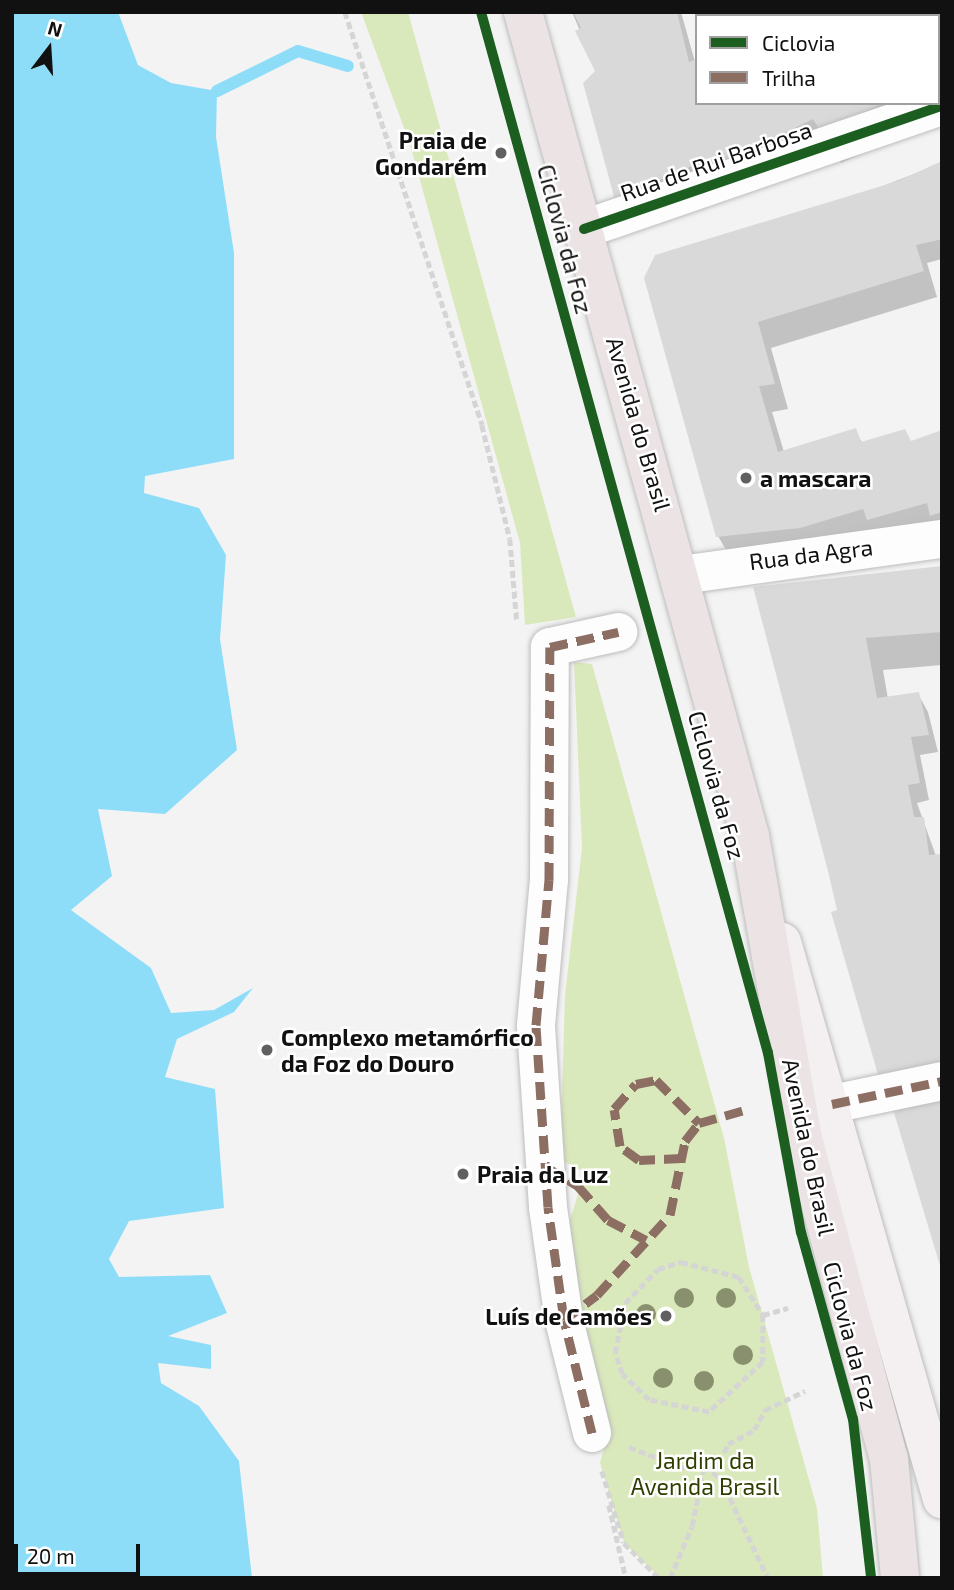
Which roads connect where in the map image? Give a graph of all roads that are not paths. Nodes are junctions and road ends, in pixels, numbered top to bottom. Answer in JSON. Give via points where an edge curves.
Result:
{"nodes":[{"id":1,"x":523,"y":12,"type":"edge"},
{"id":2,"x":942,"y":106,"type":"edge"},
{"id":3,"x":584,"y":229,"type":"junction"},
{"id":4,"x":942,"y":538,"type":"edge"},
{"id":5,"x":681,"y":575,"type":"junction"},
{"id":6,"x":618,"y":632,"type":"dead end"},
{"id":7,"x":750,"y":836,"type":"junction"},
{"id":8,"x":942,"y":1081,"type":"edge"},
{"id":9,"x":832,"y":1104,"type":"junction"},
{"id":10,"x":902,"y":1348,"type":"junction"},
{"id":11,"x":592,"y":1433,"type":"road end"},
{"id":12,"x":889,"y":1460,"type":"junction"},
{"id":13,"x":942,"y":1499,"type":"edge"},
{"id":14,"x":900,"y":1578,"type":"edge"}],
"edges":[{"from":1,"to":3,"type":"main road","name":"Avenida do Brasil"},
{"from":2,"to":3,"type":"street","name":"Rua de Rui Barbosa"},
{"from":3,"to":5,"type":"main road","name":"Avenida do Brasil"},
{"from":4,"to":5,"type":"street","name":"Rua da Agra"},
{"from":5,"to":7,"type":"main road","name":"Avenida do Brasil"},
{"from":6,"to":11,"type":"street","via":[[550,647],[549,880],[536,1025],[548,1207],[564,1320]]},
{"from":7,"to":9,"type":"main road","name":"Avenida do Brasil"},
{"from":7,"to":12,"type":"main road","name":"Avenida do Brasil","via":[[802,1135]]},
{"from":8,"to":9,"type":"street"},
{"from":9,"to":10,"type":"main road","name":"Avenida do Brasil"},
{"from":10,"to":12,"type":"main road"},
{"from":10,"to":13,"type":"main road","name":"Avenida do Brasil"},
{"from":12,"to":14,"type":"main road","name":"Avenida do Brasil"}]}
